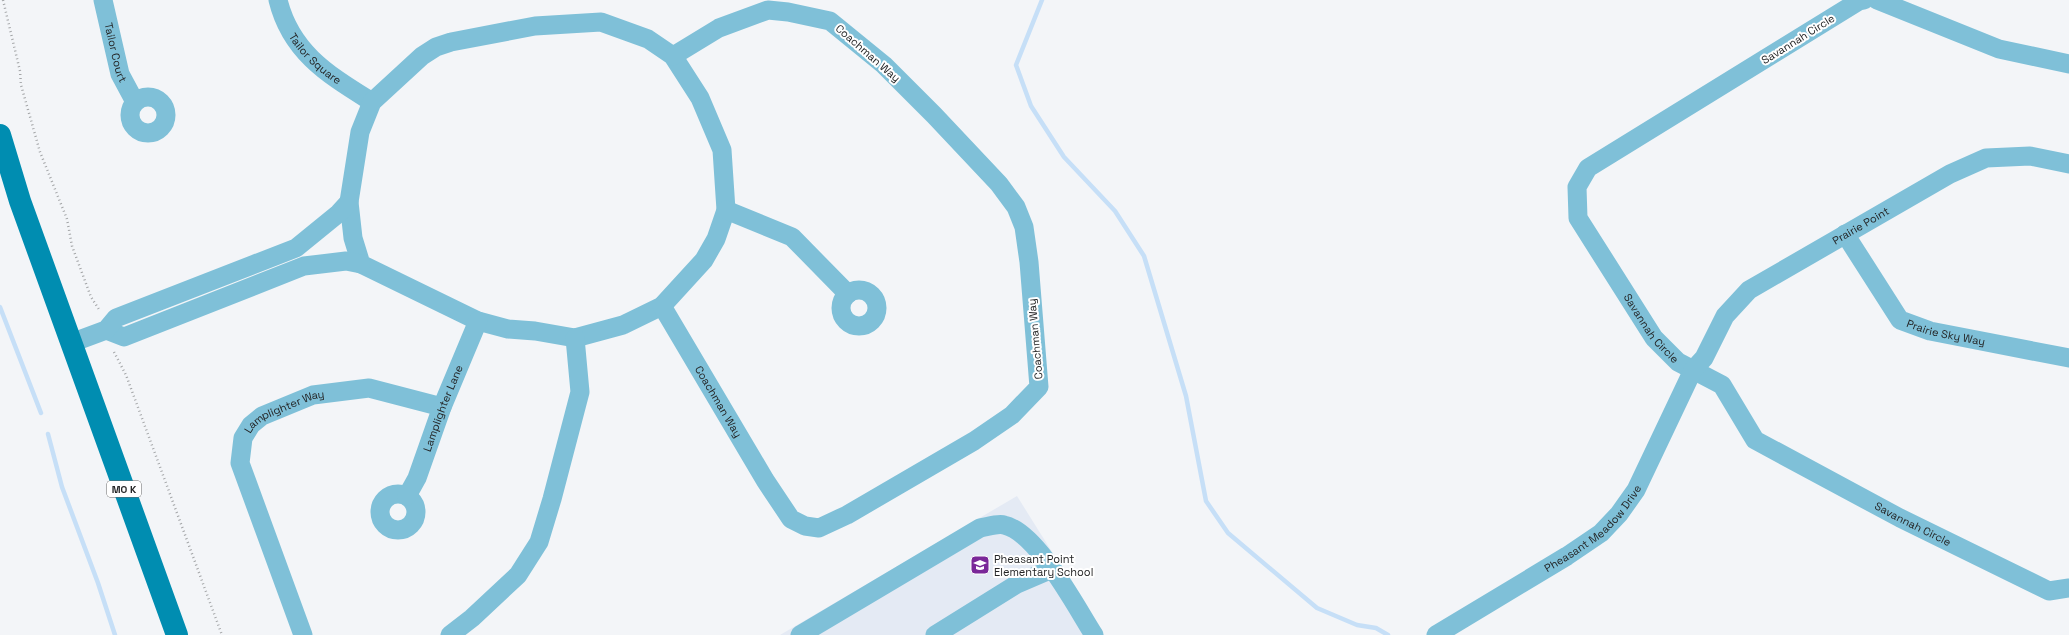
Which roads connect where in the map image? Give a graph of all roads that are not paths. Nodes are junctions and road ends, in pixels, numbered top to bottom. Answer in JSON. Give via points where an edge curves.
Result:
{"nodes":[{"id":1,"x":103,"y":0,"type":"edge"},
{"id":2,"x":278,"y":0,"type":"edge"},
{"id":3,"x":1864,"y":0,"type":"edge"},
{"id":4,"x":1877,"y":0,"type":"edge"},
{"id":5,"x":673,"y":56,"type":"junction"},
{"id":6,"x":2069,"y":64,"type":"edge"},
{"id":7,"x":135,"y":102,"type":"dead end"},
{"id":8,"x":372,"y":102,"type":"junction"},
{"id":9,"x":0,"y":135,"type":"edge"},
{"id":10,"x":2069,"y":164,"type":"edge"},
{"id":11,"x":349,"y":202,"type":"junction"},
{"id":12,"x":726,"y":210,"type":"junction"},
{"id":13,"x":1845,"y":234,"type":"junction"},
{"id":14,"x":296,"y":248,"type":"junction"},
{"id":15,"x":361,"y":264,"type":"junction"},
{"id":16,"x":304,"y":266,"type":"junction"},
{"id":17,"x":224,"y":276,"type":"junction"},
{"id":18,"x":232,"y":294,"type":"junction"},
{"id":19,"x":848,"y":294,"type":"dead end"},
{"id":20,"x":662,"y":306,"type":"junction"},
{"id":21,"x":478,"y":321,"type":"junction"},
{"id":22,"x":106,"y":330,"type":"junction"},
{"id":23,"x":575,"y":338,"type":"junction"},
{"id":24,"x":71,"y":343,"type":"junction"},
{"id":25,"x":2069,"y":358,"type":"edge"},
{"id":26,"x":1694,"y":370,"type":"junction"},
{"id":27,"x":442,"y":407,"type":"junction"},
{"id":28,"x":406,"y":496,"type":"dead end"},
{"id":29,"x":1052,"y":569,"type":"junction"},
{"id":30,"x":2069,"y":588,"type":"edge"},
{"id":31,"x":1442,"y":632,"type":"edge"},
{"id":32,"x":177,"y":635,"type":"edge"},
{"id":33,"x":303,"y":635,"type":"edge"},
{"id":34,"x":450,"y":635,"type":"edge"},
{"id":35,"x":800,"y":635,"type":"edge"},
{"id":36,"x":935,"y":635,"type":"edge"},
{"id":37,"x":1094,"y":635,"type":"edge"}],
"edges":[{"from":1,"to":7,"type":"street","name":"Tailor Court","via":[[120,74]]},
{"from":2,"to":8,"type":"street","name":"Tailor Square","via":[[282,16],[299,47],[333,78]]},
{"from":3,"to":26,"type":"street","name":"Savannah Circle","via":[[1588,168],[1577,188],[1578,218],[1654,338],[1678,362]]},
{"from":4,"to":6,"type":"street","via":[[1999,49]]},
{"from":5,"to":8,"type":"street","via":[[648,39],[601,22],[535,26],[436,47],[422,56]]},
{"from":5,"to":12,"type":"street","via":[[700,98],[722,150]]},
{"from":5,"to":20,"type":"street","name":"Coachman Way","via":[[719,28],[768,10],[830,21],[884,64],[999,184],[1016,207],[1024,226],[1029,262],[1039,387],[1012,415],[974,440],[847,515],[819,528],[805,526],[791,519],[765,480]]},
{"from":8,"to":11,"type":"street","via":[[360,132]]},
{"from":9,"to":24,"type":"main road","number":"MO K","via":[[20,201]]},
{"from":10,"to":13,"type":"street","name":"Prairie Point","via":[[2030,156],[1986,158],[1950,174]]},
{"from":11,"to":14,"type":"street"},
{"from":11,"to":15,"type":"street","via":[[353,238]]},
{"from":12,"to":19,"type":"street","via":[[792,237]]},
{"from":12,"to":20,"type":"street","via":[[707,256]]},
{"from":13,"to":25,"type":"street","name":"Prairie Sky Way","via":[[1900,320],[1930,331]]},
{"from":13,"to":26,"type":"street","name":"Prairie Point","via":[[1749,290],[1725,316],[1704,358]]},
{"from":14,"to":16,"type":"street"},
{"from":14,"to":17,"type":"street"},
{"from":15,"to":16,"type":"street","via":[[346,261]]},
{"from":15,"to":21,"type":"street"},
{"from":16,"to":18,"type":"street"},
{"from":17,"to":18,"type":"street"},
{"from":17,"to":22,"type":"street","via":[[116,318]]},
{"from":18,"to":22,"type":"street","via":[[124,337]]},
{"from":20,"to":23,"type":"street","via":[[623,325]]},
{"from":21,"to":23,"type":"street","via":[[508,329]]},
{"from":21,"to":27,"type":"street","name":"Lamplighter Lane"},
{"from":22,"to":24,"type":"street"},
{"from":23,"to":34,"type":"street","via":[[580,392],[538,542],[518,575]]},
{"from":24,"to":32,"type":"main road","number":"MO K"},
{"from":26,"to":30,"type":"street","name":"Savannah Circle","via":[[1722,385],[1755,440],[1900,518],[2049,591]]},
{"from":26,"to":31,"type":"street","name":"Pheasant Meadow Drive","via":[[1636,490],[1601,533]]},
{"from":27,"to":28,"type":"street","name":"Lamplighter Lane","via":[[417,478]]},
{"from":27,"to":33,"type":"street","name":"Lamplighter Way","via":[[369,388],[313,395],[262,416],[251,425],[243,438],[240,464]]},
{"from":29,"to":35,"type":"street","via":[[1030,539],[1017,529],[1003,524],[980,528]]},
{"from":29,"to":36,"type":"street","via":[[1018,584]]},
{"from":29,"to":37,"type":"street"}]}
